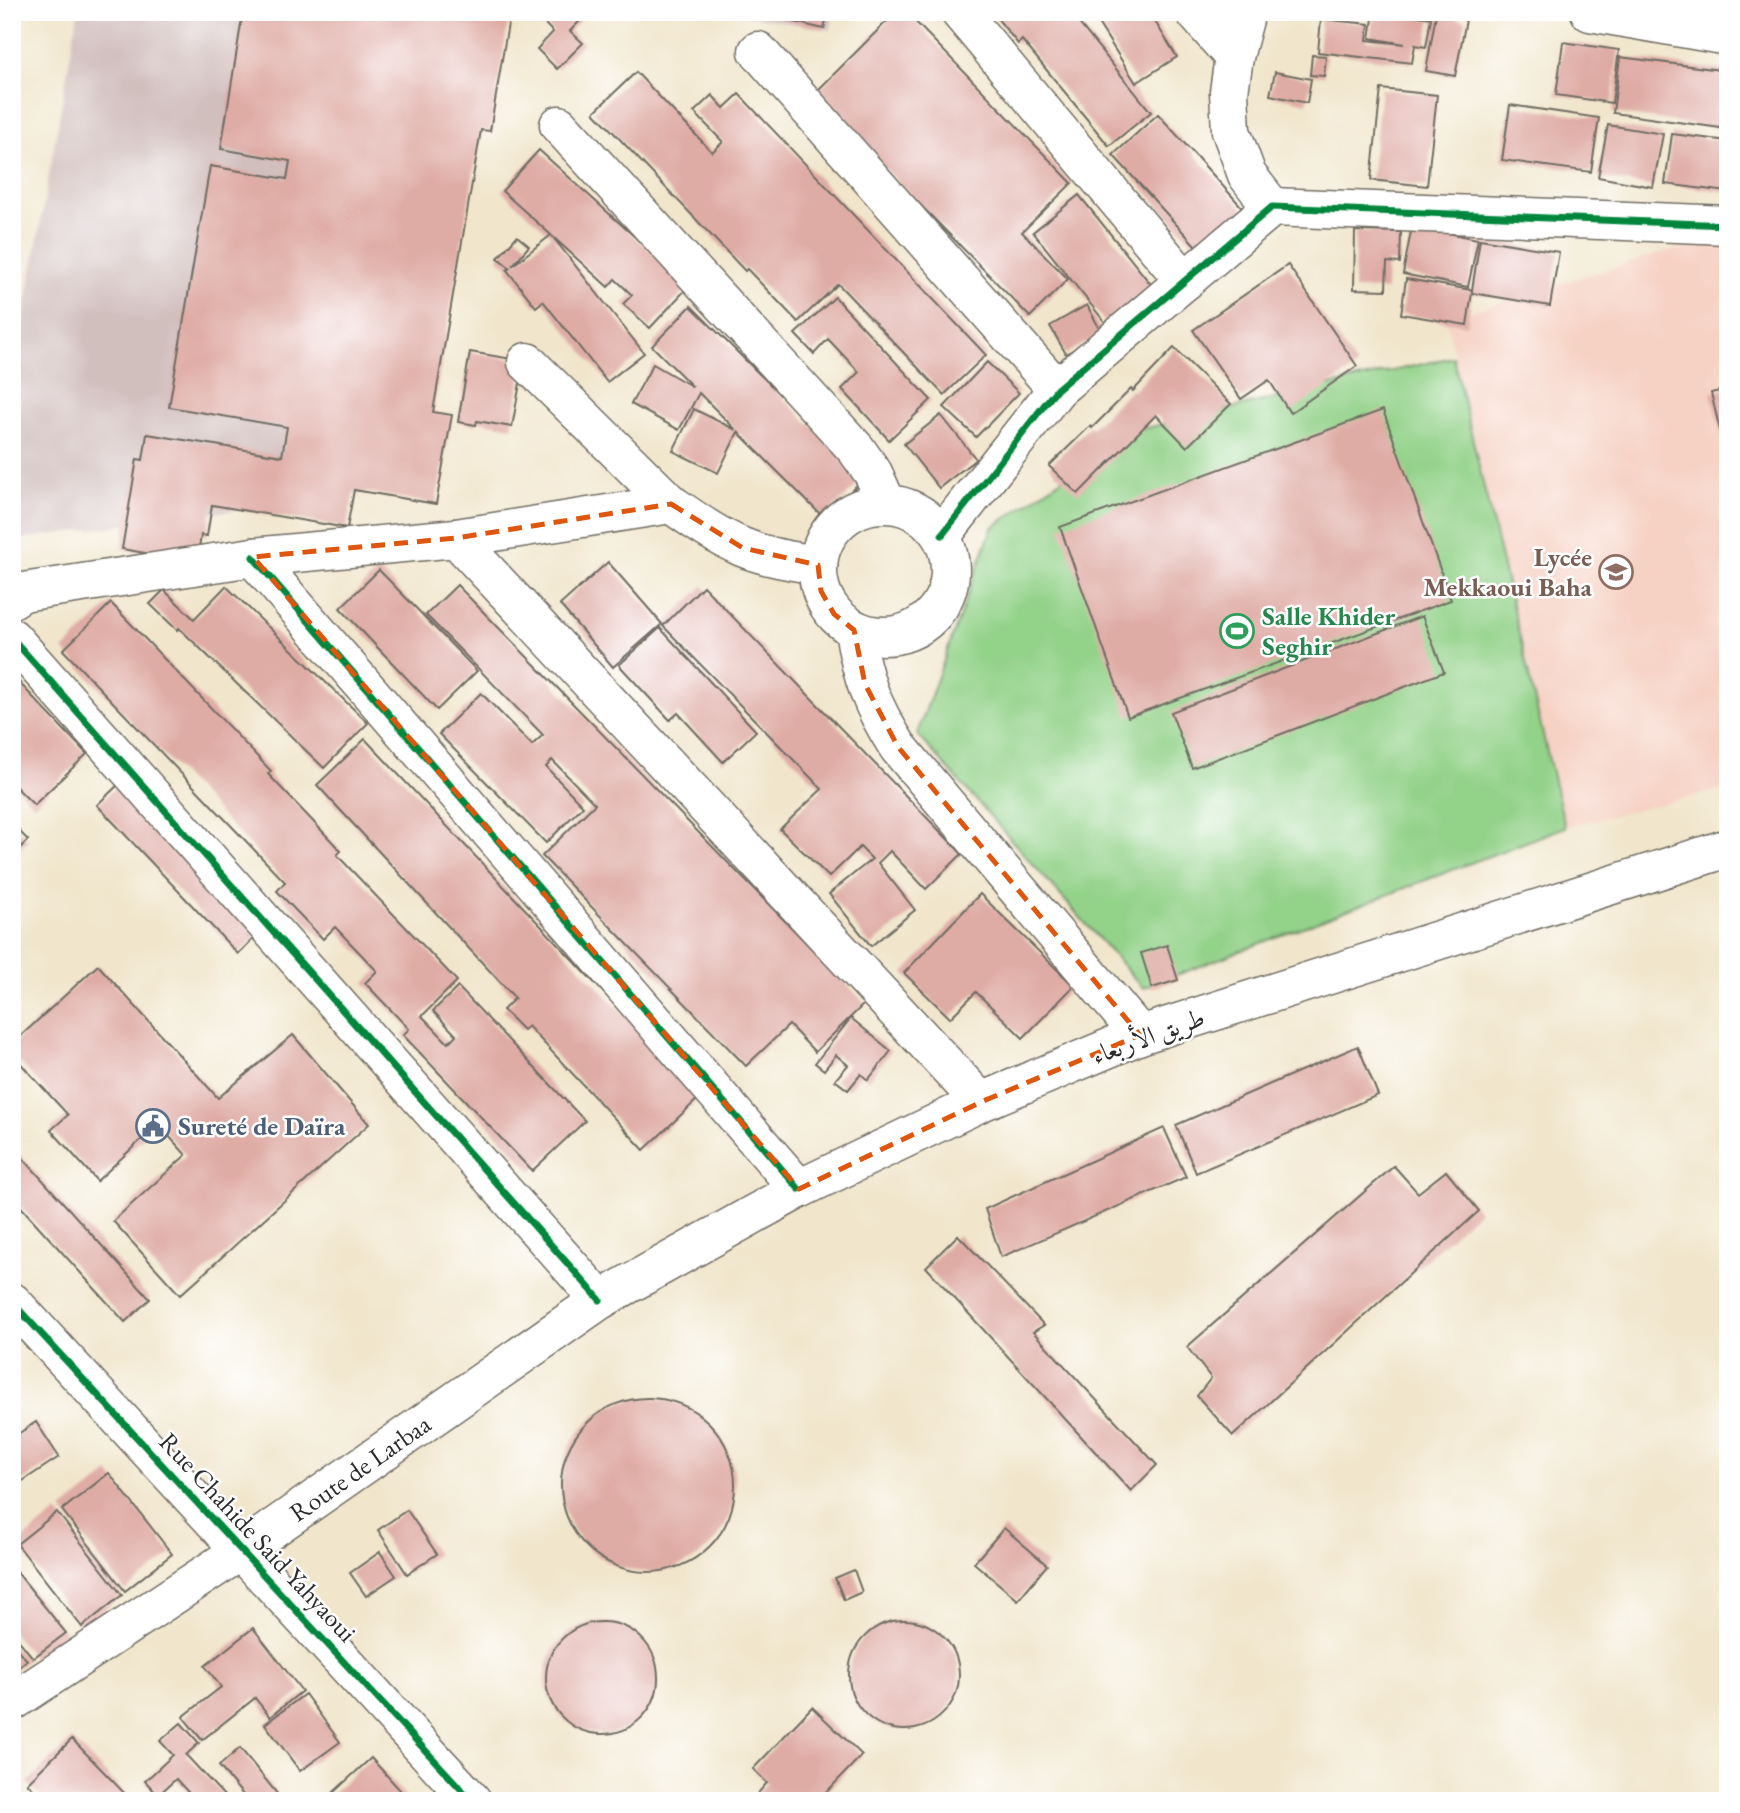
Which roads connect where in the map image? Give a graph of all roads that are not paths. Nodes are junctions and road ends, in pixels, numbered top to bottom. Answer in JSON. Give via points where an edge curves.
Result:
{"nodes":[{"id":1,"x":960,"y":12,"type":"edge"},
{"id":2,"x":1195,"y":12,"type":"edge"},
{"id":3,"x":1245,"y":12,"type":"edge"},
{"id":4,"x":1590,"y":12,"type":"edge"},
{"id":5,"x":1728,"y":36,"type":"edge"},
{"id":6,"x":758,"y":51,"type":"dead end"},
{"id":7,"x":1234,"y":57,"type":"junction"},
{"id":8,"x":559,"y":125,"type":"dead end"},
{"id":9,"x":1272,"y":207,"type":"junction"},
{"id":10,"x":1728,"y":225,"type":"edge"},
{"id":11,"x":1185,"y":281,"type":"junction"},
{"id":12,"x":527,"y":362,"type":"dead end"},
{"id":13,"x":1057,"y":389,"type":"junction"},
{"id":14,"x":886,"y":502,"type":"junction"},
{"id":15,"x":671,"y":504,"type":"junction"},
{"id":16,"x":942,"y":535,"type":"junction"},
{"id":17,"x":456,"y":538,"type":"junction"},
{"id":18,"x":253,"y":557,"type":"junction"},
{"id":19,"x":818,"y":565,"type":"junction"},
{"id":20,"x":12,"y":599,"type":"edge"},
{"id":21,"x":854,"y":630,"type":"junction"},
{"id":22,"x":12,"y":638,"type":"edge"},
{"id":23,"x":1728,"y":848,"type":"edge"},
{"id":24,"x":1140,"y":1035,"type":"junction"},
{"id":25,"x":981,"y":1102,"type":"junction"},
{"id":26,"x":799,"y":1189,"type":"junction"},
{"id":27,"x":600,"y":1300,"type":"junction"},
{"id":28,"x":12,"y":1302,"type":"edge"},
{"id":29,"x":242,"y":1550,"type":"junction"},
{"id":30,"x":12,"y":1702,"type":"edge"},
{"id":31,"x":472,"y":1801,"type":"edge"}],
"edges":[{"from":1,"to":11,"type":"street"},
{"from":2,"to":7,"type":"street"},
{"from":3,"to":7,"type":"street"},
{"from":4,"to":5,"type":"street"},
{"from":6,"to":13,"type":"street"},
{"from":7,"to":9,"type":"street","via":[[1229,92],[1231,131],[1247,175]]},
{"from":8,"to":14,"type":"street","via":[[856,449]]},
{"from":9,"to":10,"type":"street"},
{"from":9,"to":11,"type":"street"},
{"from":11,"to":13,"type":"street"},
{"from":12,"to":15,"type":"street"},
{"from":13,"to":16,"type":"street"},
{"from":14,"to":16,"type":"street","via":[[908,506]]},
{"from":14,"to":19,"type":"street","via":[[860,507],[839,520],[824,541]]},
{"from":15,"to":17,"type":"street"},
{"from":15,"to":19,"type":"street","via":[[743,548]]},
{"from":16,"to":21,"type":"street","via":[[950,555],[951,576],[946,597],[933,615],[917,629],[896,636]]},
{"from":17,"to":18,"type":"street"},
{"from":17,"to":25,"type":"street"},
{"from":18,"to":20,"type":"street","via":[[23,592]]},
{"from":18,"to":26,"type":"street"},
{"from":19,"to":21,"type":"street","via":[[821,591],[834,614]]},
{"from":21,"to":24,"type":"street","via":[[865,684],[898,747]]},
{"from":22,"to":27,"type":"street"},
{"from":23,"to":24,"type":"street","name":"طريق الأربعاء"},
{"from":24,"to":25,"type":"street","name":"طريق الأربعاء"},
{"from":25,"to":26,"type":"street","name":"طريق الأربعاء"},
{"from":26,"to":27,"type":"street","name":"طريق الأربعاء"},
{"from":27,"to":29,"type":"street","name":"Route de Larbaa"},
{"from":28,"to":29,"type":"street","name":"Rue Chahide Said Yahyaoui"},
{"from":29,"to":30,"type":"street","name":"Route de Larbaa"},
{"from":29,"to":31,"type":"street","name":"Rue Chahide Said Yahyaoui"}]}
